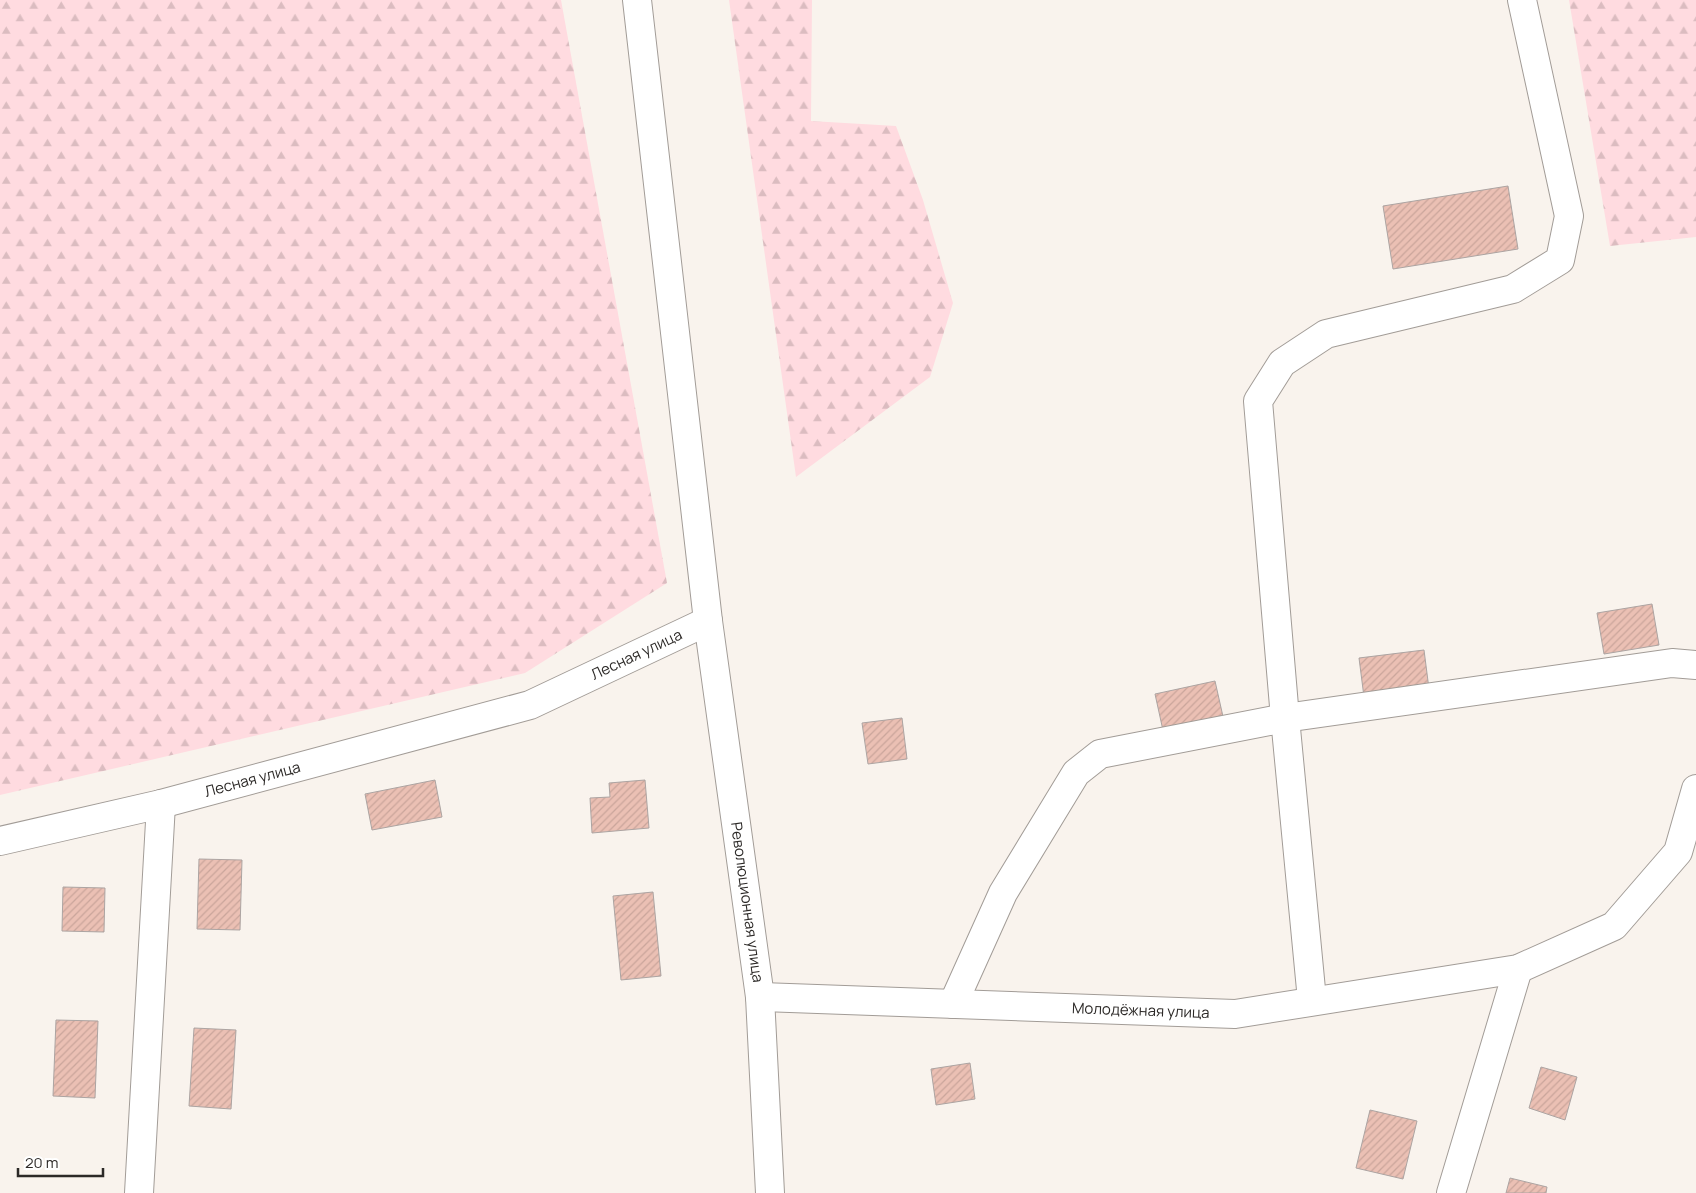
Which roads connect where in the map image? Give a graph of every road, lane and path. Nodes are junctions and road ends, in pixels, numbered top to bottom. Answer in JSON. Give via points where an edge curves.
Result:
{"nodes":[{"id":1,"x":637,"y":0,"type":"edge"},
{"id":2,"x":1522,"y":0,"type":"edge"},
{"id":3,"x":708,"y":617,"type":"junction"},
{"id":4,"x":1696,"y":665,"type":"edge"},
{"id":5,"x":1285,"y":718,"type":"junction"},
{"id":6,"x":1696,"y":789,"type":"edge"},
{"id":7,"x":161,"y":804,"type":"junction"},
{"id":8,"x":0,"y":841,"type":"edge"},
{"id":9,"x":1518,"y":968,"type":"junction"},
{"id":10,"x":760,"y":997,"type":"junction"},
{"id":11,"x":1312,"y":1000,"type":"junction"},
{"id":12,"x":953,"y":1004,"type":"junction"},
{"id":13,"x":139,"y":1193,"type":"edge"},
{"id":14,"x":770,"y":1193,"type":"edge"},
{"id":15,"x":1451,"y":1193,"type":"edge"}],
"edges":[{"from":1,"to":3,"type":"street","name":"Революционная улица"},
{"from":2,"to":5,"type":"street","via":[[1568,216],[1560,260],[1513,289],[1326,334],[1282,363],[1258,401]]},
{"from":3,"to":7,"type":"street","name":"Лесная улица","via":[[530,705]]},
{"from":3,"to":10,"type":"street","name":"Революционная улица"},
{"from":4,"to":5,"type":"street","via":[[1672,663]]},
{"from":5,"to":11,"type":"street"},
{"from":5,"to":12,"type":"street","via":[[1100,754],[1076,772],[1004,893]]},
{"from":6,"to":9,"type":"street","name":"Молодёжная улица","via":[[1678,852],[1614,926]]},
{"from":7,"to":8,"type":"street","name":"Лесная улица"},
{"from":7,"to":13,"type":"street"},
{"from":9,"to":11,"type":"street","name":"Молодёжная улица"},
{"from":9,"to":15,"type":"street"},
{"from":10,"to":12,"type":"street","name":"Молодёжная улица"},
{"from":10,"to":14,"type":"street","name":"Революционная улица"},
{"from":11,"to":12,"type":"street","name":"Молодёжная улица","via":[[1235,1014]]}]}
